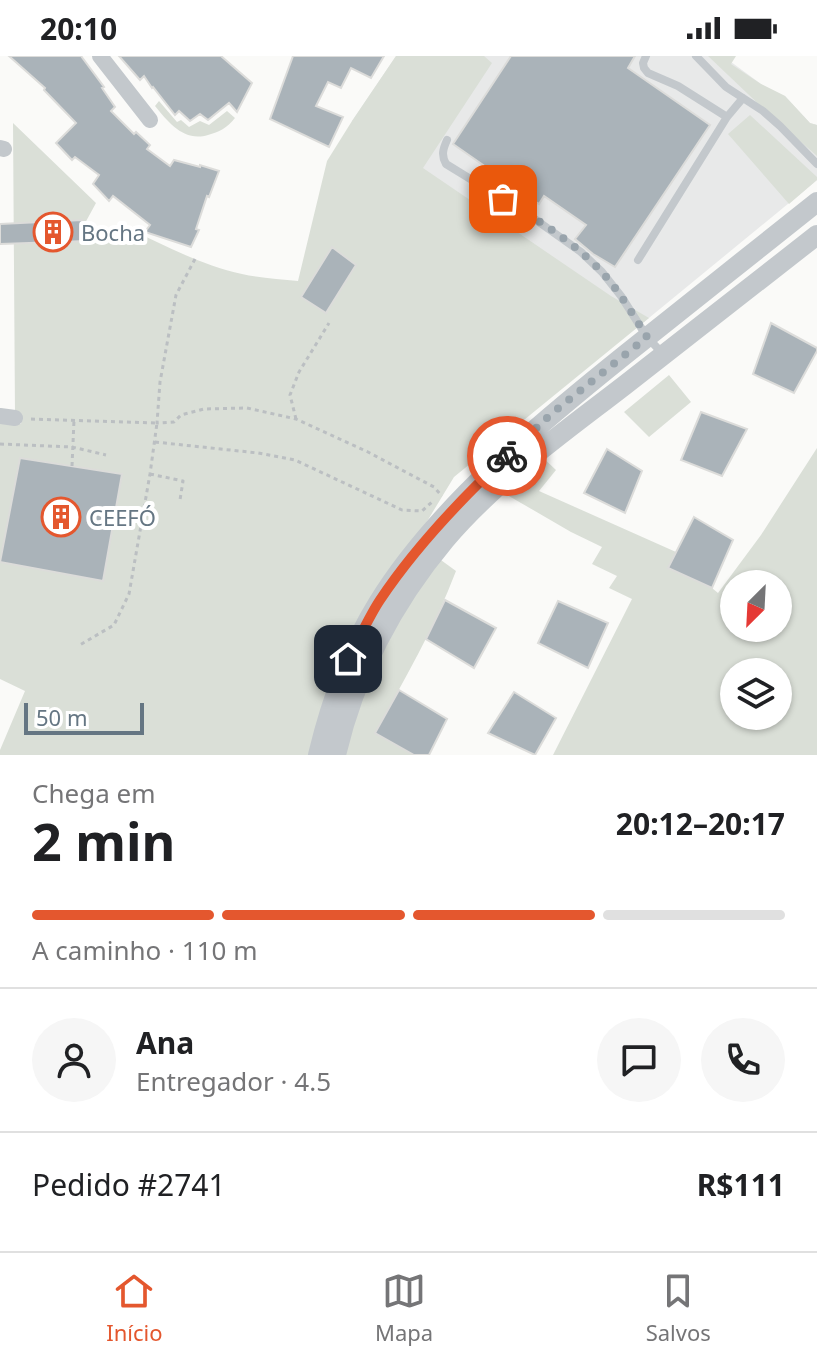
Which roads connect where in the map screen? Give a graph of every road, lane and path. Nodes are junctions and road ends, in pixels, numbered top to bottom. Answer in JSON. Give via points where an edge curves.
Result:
{"nodes":[{"id":1,"x":100,"y":56,"type":"edge"},
{"id":2,"x":646,"y":56,"type":"edge"},
{"id":3,"x":696,"y":56,"type":"edge"},
{"id":4,"x":743,"y":98,"type":"junction"},
{"id":5,"x":727,"y":117,"type":"junction"},
{"id":6,"x":150,"y":120,"type":"dead end"},
{"id":7,"x":447,"y":140,"type":"dead end"},
{"id":8,"x":817,"y":164,"type":"edge"},
{"id":9,"x":817,"y":202,"type":"edge"},
{"id":10,"x":817,"y":235,"type":"edge"},
{"id":11,"x":195,"y":259,"type":"dead end"},
{"id":12,"x":638,"y":260,"type":"dead end"},
{"id":13,"x":329,"y":323,"type":"dead end"},
{"id":14,"x":647,"y":337,"type":"junction"},
{"id":15,"x":663,"y":355,"type":"junction"},
{"id":16,"x":8,"y":417,"type":"edge"},
{"id":17,"x":296,"y":419,"type":"junction"},
{"id":18,"x":74,"y":420,"type":"junction"},
{"id":19,"x":157,"y":423,"type":"junction"},
{"id":20,"x":155,"y":442,"type":"junction"},
{"id":21,"x":0,"y":444,"type":"edge"},
{"id":22,"x":72,"y":447,"type":"junction"},
{"id":23,"x":106,"y":455,"type":"dead end"},
{"id":24,"x":72,"y":466,"type":"dead end"},
{"id":25,"x":150,"y":474,"type":"junction"},
{"id":26,"x":180,"y":500,"type":"dead end"},
{"id":27,"x":454,"y":508,"type":"junction"},
{"id":28,"x":422,"y":511,"type":"dead end"},
{"id":29,"x":78,"y":646,"type":"dead end"},
{"id":30,"x":318,"y":755,"type":"edge"},
{"id":31,"x":336,"y":755,"type":"edge"}],
"edges":[{"from":1,"to":6,"type":"street"},
{"from":2,"to":5,"type":"lane","via":[[648,73]]},
{"from":3,"to":4,"type":"lane"},
{"from":4,"to":5,"type":"lane"},
{"from":4,"to":8,"type":"lane"},
{"from":5,"to":12,"type":"lane"},
{"from":7,"to":14,"type":"lane","via":[[442,157],[446,164],[581,252],[621,296]]},
{"from":9,"to":14,"type":"street"},
{"from":10,"to":15,"type":"street"},
{"from":11,"to":19,"type":"path","via":[[176,295]]},
{"from":13,"to":17,"type":"path","via":[[290,395]]},
{"from":14,"to":15,"type":"lane"},
{"from":14,"to":27,"type":"street","via":[[550,415]]},
{"from":15,"to":31,"type":"street","via":[[528,462],[446,540],[402,597],[365,665]]},
{"from":16,"to":18,"type":"path"},
{"from":17,"to":19,"type":"path","via":[[247,408],[204,409]]},
{"from":17,"to":27,"type":"path","via":[[434,487]]},
{"from":18,"to":19,"type":"path"},
{"from":18,"to":22,"type":"path"},
{"from":19,"to":20,"type":"path"},
{"from":20,"to":25,"type":"path"},
{"from":20,"to":28,"type":"path","via":[[295,460],[402,510]]},
{"from":21,"to":22,"type":"path"},
{"from":22,"to":23,"type":"path"},
{"from":22,"to":24,"type":"path"},
{"from":25,"to":26,"type":"path","via":[[183,481]]},
{"from":25,"to":29,"type":"path","via":[[129,594],[114,625]]},
{"from":27,"to":30,"type":"street","via":[[378,602],[348,659]]}]}
